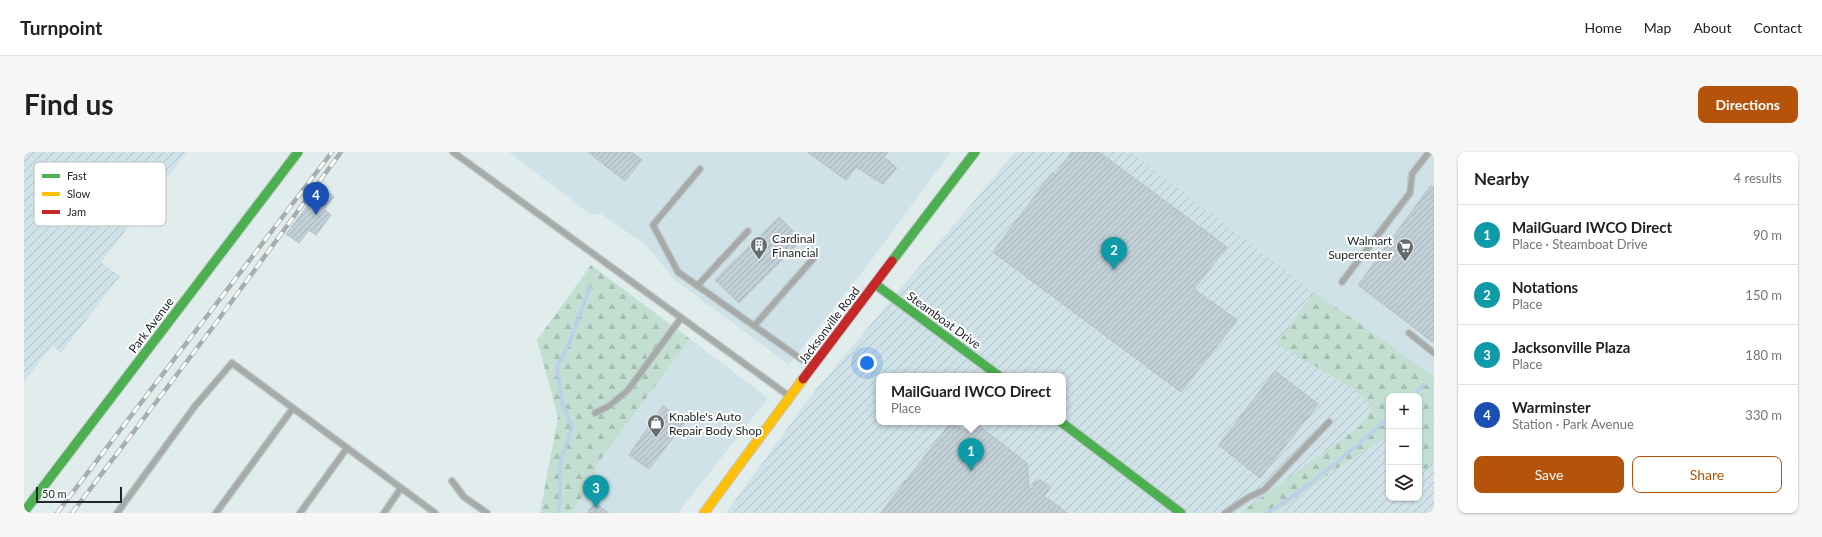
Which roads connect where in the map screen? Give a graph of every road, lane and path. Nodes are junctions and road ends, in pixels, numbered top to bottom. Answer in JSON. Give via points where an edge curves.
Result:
{"nodes":[{"id":1,"x":298,"y":152,"type":"edge"},
{"id":2,"x":452,"y":152,"type":"edge"},
{"id":3,"x":975,"y":152,"type":"edge"},
{"id":4,"x":1429,"y":152,"type":"edge"},
{"id":5,"x":700,"y":169,"type":"dead end"},
{"id":6,"x":748,"y":231,"type":"dead end"},
{"id":7,"x":813,"y":259,"type":"dead end"},
{"id":8,"x":1342,"y":282,"type":"dead end"},
{"id":9,"x":875,"y":284,"type":"junction"},
{"id":10,"x":697,"y":286,"type":"junction"},
{"id":11,"x":681,"y":318,"type":"junction"},
{"id":12,"x":754,"y":326,"type":"junction"},
{"id":13,"x":1409,"y":333,"type":"dead end"},
{"id":14,"x":1434,"y":353,"type":"edge"},
{"id":15,"x":813,"y":367,"type":"junction"},
{"id":16,"x":995,"y":373,"type":"edge"},
{"id":17,"x":791,"y":397,"type":"junction"},
{"id":18,"x":293,"y":408,"type":"junction"},
{"id":19,"x":595,"y":413,"type":"dead end"},
{"id":20,"x":1329,"y":422,"type":"dead end"},
{"id":21,"x":1065,"y":425,"type":"edge"},
{"id":22,"x":347,"y":448,"type":"junction"},
{"id":23,"x":452,"y":481,"type":"dead end"},
{"id":24,"x":401,"y":488,"type":"junction"},
{"id":25,"x":24,"y":512,"type":"edge"},
{"id":26,"x":117,"y":513,"type":"edge"},
{"id":27,"x":216,"y":513,"type":"edge"},
{"id":28,"x":300,"y":513,"type":"edge"},
{"id":29,"x":384,"y":513,"type":"edge"},
{"id":30,"x":435,"y":513,"type":"edge"},
{"id":31,"x":487,"y":513,"type":"edge"},
{"id":32,"x":704,"y":513,"type":"edge"},
{"id":33,"x":1181,"y":513,"type":"edge"},
{"id":34,"x":1225,"y":513,"type":"edge"}],
"edges":[{"from":1,"to":25,"type":"street","name":"Park Avenue"},
{"from":2,"to":11,"type":"lane"},
{"from":3,"to":9,"type":"street","name":"Jacksonville Road"},
{"from":4,"to":8,"type":"lane","via":[[1412,174],[1410,193]]},
{"from":5,"to":10,"type":"lane","via":[[653,225],[678,272]]},
{"from":6,"to":10,"type":"lane"},
{"from":7,"to":12,"type":"lane"},
{"from":9,"to":15,"type":"street","name":"Jacksonville Road"},
{"from":9,"to":16,"type":"street","name":"Steamboat Drive"},
{"from":10,"to":12,"type":"lane"},
{"from":11,"to":17,"type":"lane"},
{"from":11,"to":19,"type":"lane","via":[[628,390],[609,406]]},
{"from":12,"to":15,"type":"lane"},
{"from":13,"to":14,"type":"lane"},
{"from":15,"to":17,"type":"street","name":"Jacksonville Road"},
{"from":17,"to":32,"type":"street","name":"Jacksonville Road"},
{"from":18,"to":22,"type":"lane"},
{"from":18,"to":26,"type":"lane","via":[[232,363],[195,406]]},
{"from":18,"to":27,"type":"lane"},
{"from":20,"to":34,"type":"lane","via":[[1264,490]]},
{"from":21,"to":33,"type":"street"},
{"from":22,"to":24,"type":"lane"},
{"from":22,"to":28,"type":"lane"},
{"from":23,"to":31,"type":"lane","via":[[464,497]]},
{"from":24,"to":29,"type":"lane"},
{"from":24,"to":30,"type":"lane"}]}
